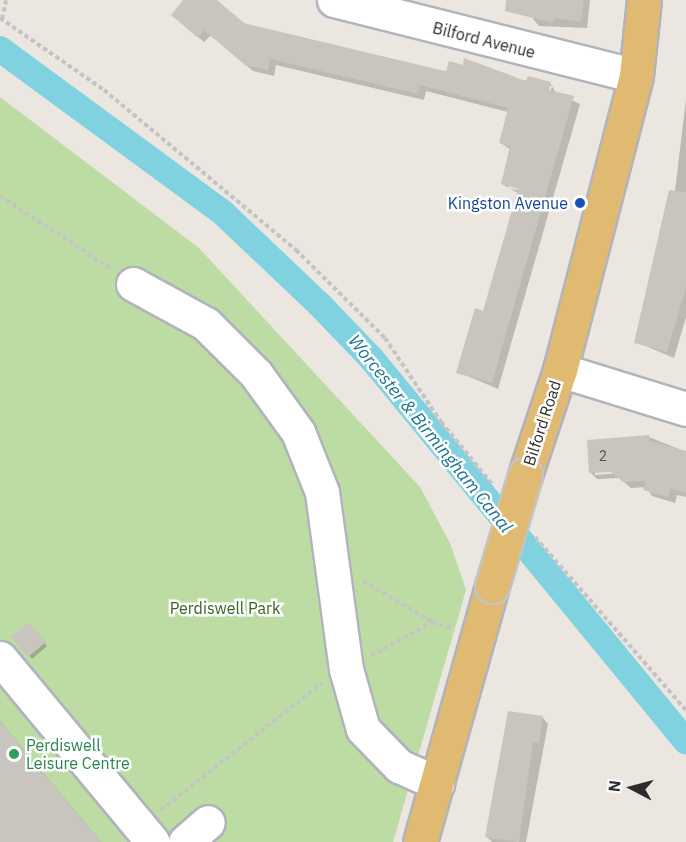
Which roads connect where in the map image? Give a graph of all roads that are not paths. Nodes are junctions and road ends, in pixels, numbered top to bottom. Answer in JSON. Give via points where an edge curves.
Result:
{"nodes":[{"id":1,"x":334,"y":0,"type":"edge"},
{"id":2,"x":644,"y":0,"type":"edge"},
{"id":3,"x":636,"y":76,"type":"junction"},
{"id":4,"x":133,"y":284,"type":"road end"},
{"id":5,"x":560,"y":370,"type":"junction"},
{"id":6,"x":686,"y":409,"type":"edge"},
{"id":7,"x":0,"y":658,"type":"edge"},
{"id":8,"x":436,"y":783,"type":"junction"},
{"id":9,"x":147,"y":835,"type":"edge"},
{"id":10,"x":420,"y":842,"type":"edge"}],
"edges":[{"from":1,"to":3,"type":"street","name":"Bilford Avenue"},
{"from":2,"to":3,"type":"main road","name":"Bilford Road"},
{"from":3,"to":5,"type":"main road","name":"Bilford Road"},
{"from":4,"to":8,"type":"street","via":[[206,324],[256,374],[298,432],[322,492],[346,669],[363,729],[399,766]]},
{"from":5,"to":6,"type":"street"},
{"from":5,"to":8,"type":"main road","name":"Bilford Road","bridge":true,"via":[[525,476]]},
{"from":7,"to":9,"type":"street"},
{"from":8,"to":10,"type":"main road","name":"Bilford Road"}]}
